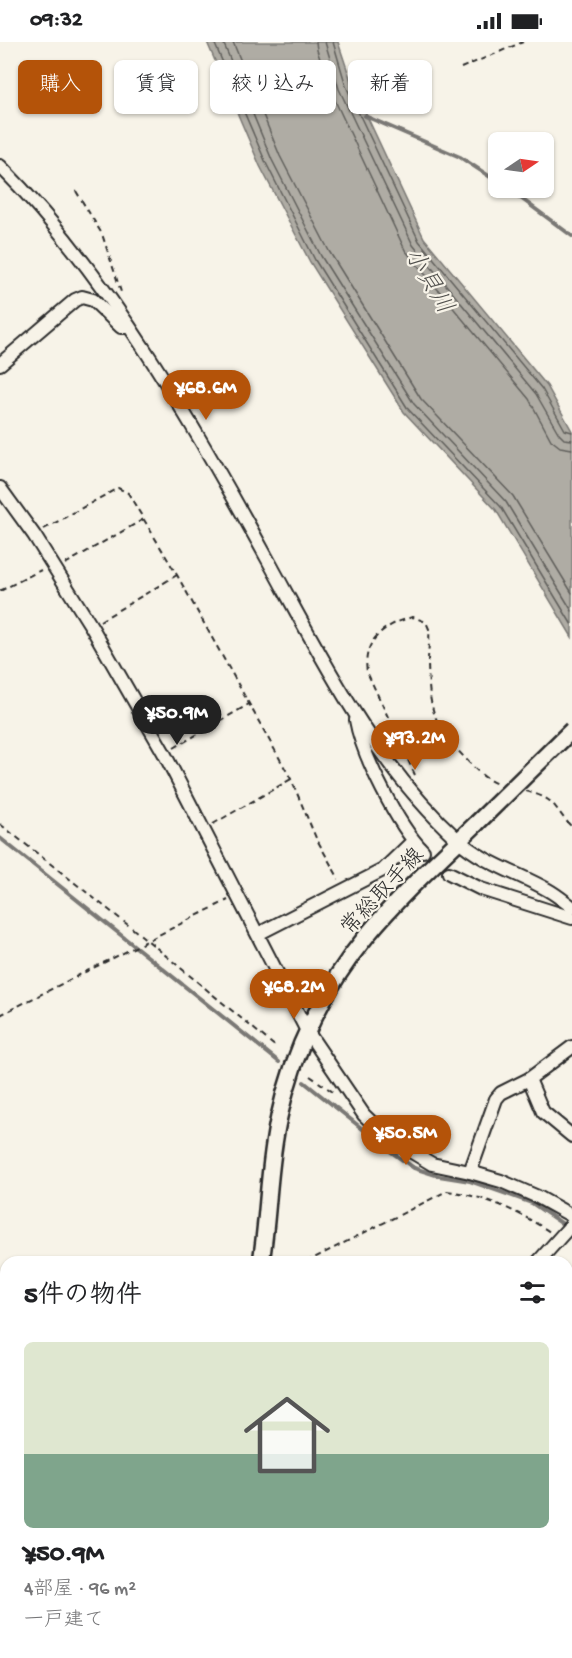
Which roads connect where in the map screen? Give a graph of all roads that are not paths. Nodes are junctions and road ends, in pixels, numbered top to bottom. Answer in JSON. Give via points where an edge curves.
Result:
{"nodes":[{"id":1,"x":0,"y":166,"type":"edge"},
{"id":2,"x":128,"y":327,"type":"junction"},
{"id":3,"x":2,"y":362,"type":"edge"},
{"id":4,"x":0,"y":488,"type":"edge"},
{"id":5,"x":356,"y":716,"type":"junction"},
{"id":6,"x":572,"y":730,"type":"edge"},
{"id":7,"x":413,"y":841,"type":"junction"},
{"id":8,"x":459,"y":841,"type":"junction"},
{"id":9,"x":423,"y":851,"type":"dead end"},
{"id":10,"x":449,"y":873,"type":"dead end"},
{"id":11,"x":572,"y":907,"type":"edge"},
{"id":12,"x":572,"y":918,"type":"edge"},
{"id":13,"x":258,"y":934,"type":"junction"},
{"id":14,"x":307,"y":1030,"type":"junction"},
{"id":15,"x":572,"y":1047,"type":"edge"},
{"id":16,"x":529,"y":1079,"type":"junction"},
{"id":17,"x":572,"y":1136,"type":"edge"},
{"id":18,"x":470,"y":1172,"type":"junction"},
{"id":19,"x":572,"y":1216,"type":"edge"},
{"id":20,"x":565,"y":1232,"type":"edge"},
{"id":21,"x":262,"y":1256,"type":"edge"},
{"id":22,"x":543,"y":1256,"type":"edge"}],
"edges":[{"from":1,"to":2,"type":"street","via":[[30,196]]},
{"from":2,"to":3,"type":"street","via":[[121,327],[93,300],[82,297]]},
{"from":2,"to":5,"type":"street","via":[[181,408]]},
{"from":4,"to":13,"type":"street","via":[[91,626],[164,753]]},
{"from":5,"to":7,"type":"street","via":[[365,753]]},
{"from":5,"to":8,"type":"street","via":[[421,802]]},
{"from":6,"to":8,"type":"main road","name":"常総取手線","bridge":true},
{"from":7,"to":9,"type":"street"},
{"from":7,"to":13,"type":"street","via":[[383,870]]},
{"from":8,"to":11,"type":"street"},
{"from":8,"to":14,"type":"main road","name":"常総取手線","via":[[367,935],[334,981]]},
{"from":10,"to":12,"type":"street","via":[[481,889]]},
{"from":13,"to":14,"type":"street"},
{"from":14,"to":18,"type":"street","via":[[364,1115],[387,1137],[432,1164]]},
{"from":14,"to":21,"type":"main road","name":"常総取手線","via":[[286,1084],[279,1116]]},
{"from":15,"to":16,"type":"street"},
{"from":16,"to":17,"type":"street","via":[[543,1112]]},
{"from":16,"to":18,"type":"street","via":[[496,1099]]},
{"from":18,"to":19,"type":"street","via":[[538,1197]]},
{"from":20,"to":22,"type":"street"}]}
